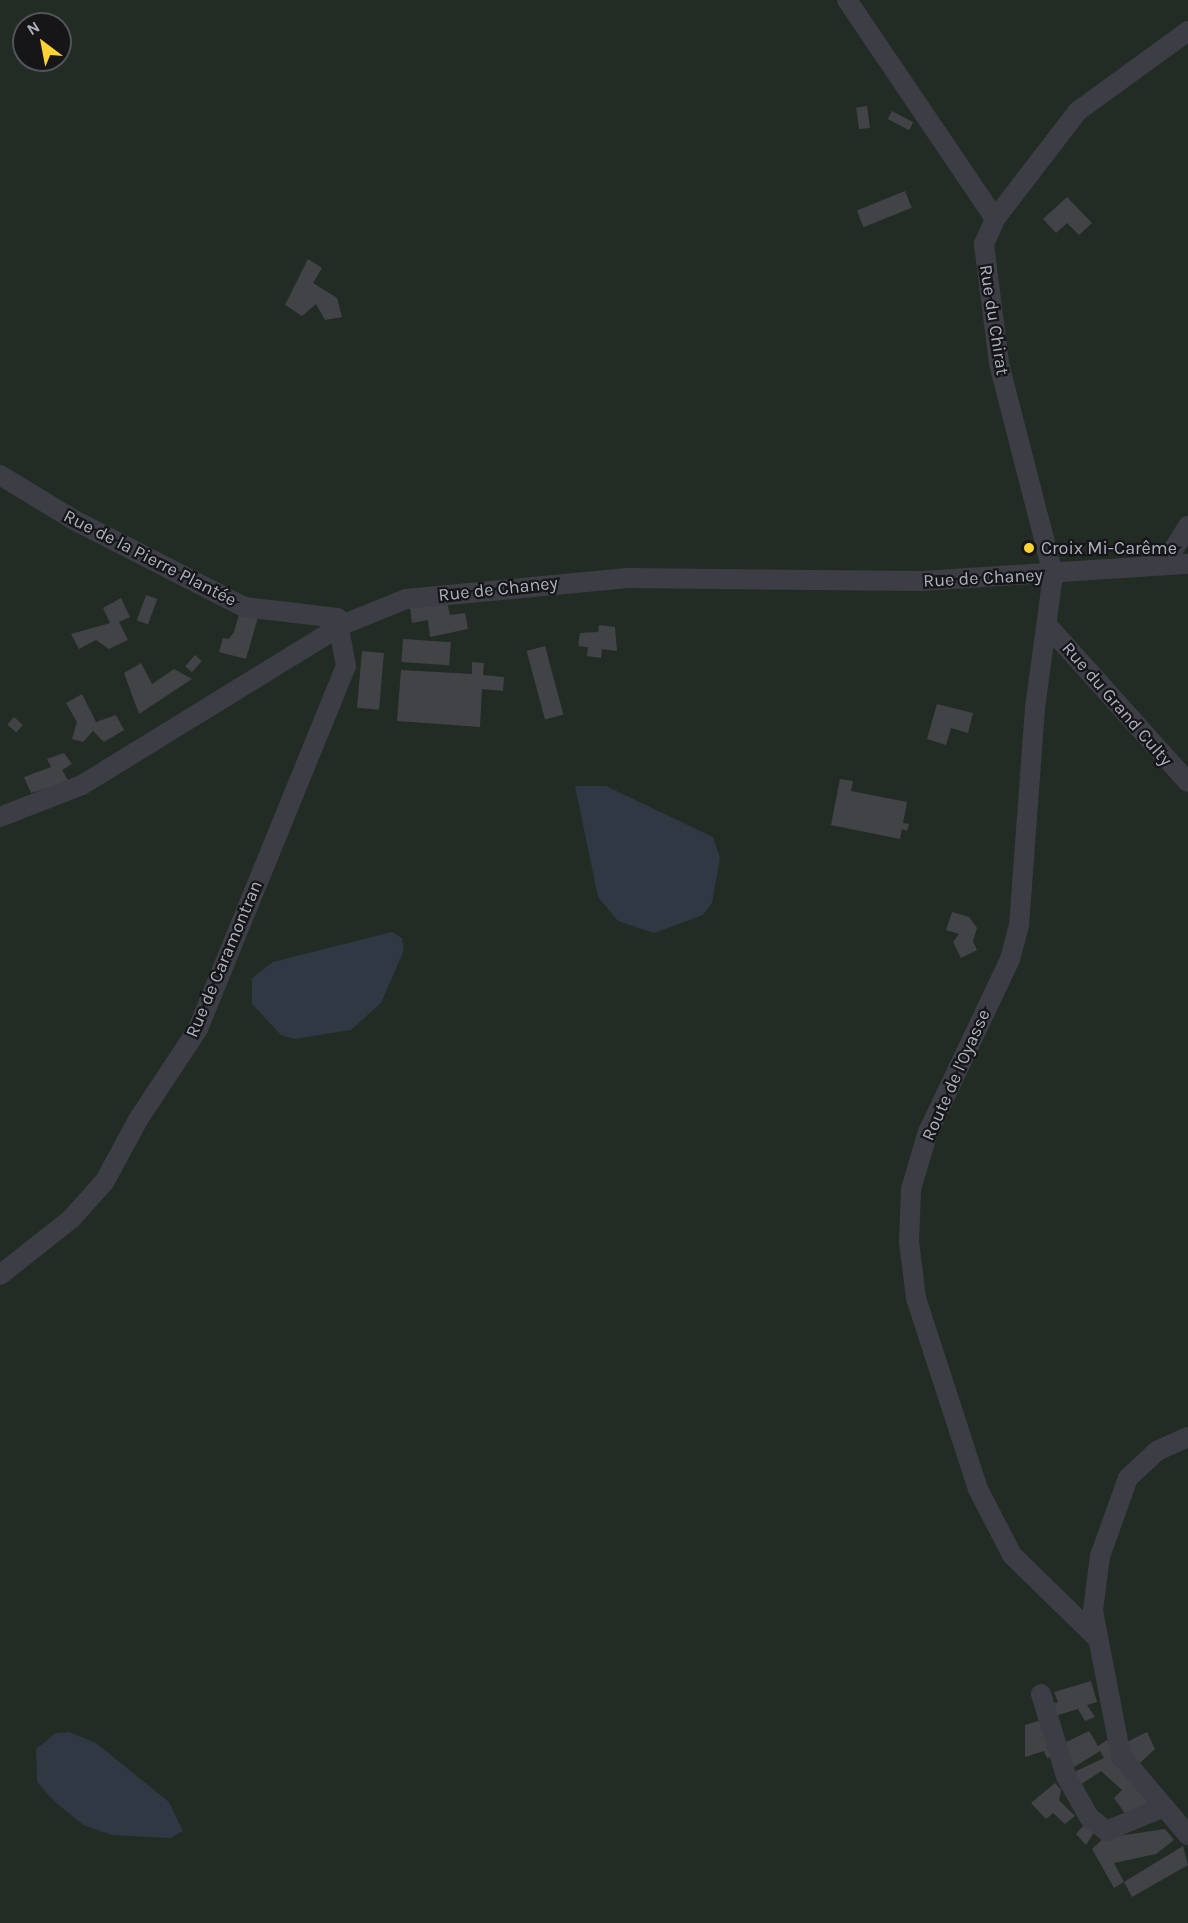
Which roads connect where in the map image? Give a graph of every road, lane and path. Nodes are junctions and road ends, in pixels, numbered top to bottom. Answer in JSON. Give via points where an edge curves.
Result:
{"nodes":[{"id":1,"x":847,"y":0,"type":"edge"},
{"id":2,"x":1188,"y":31,"type":"edge"},
{"id":3,"x":995,"y":219,"type":"junction"},
{"id":4,"x":0,"y":475,"type":"edge"},
{"id":5,"x":1188,"y":526,"type":"edge"},
{"id":6,"x":1165,"y":562,"type":"junction"},
{"id":7,"x":1188,"y":564,"type":"edge"},
{"id":8,"x":1053,"y":574,"type":"junction"},
{"id":9,"x":342,"y":625,"type":"junction"},
{"id":10,"x":1047,"y":626,"type":"junction"},
{"id":11,"x":1188,"y":782,"type":"edge"},
{"id":12,"x":0,"y":817,"type":"edge"},
{"id":13,"x":0,"y":1275,"type":"edge"},
{"id":14,"x":1188,"y":1437,"type":"edge"},
{"id":15,"x":1095,"y":1636,"type":"junction"},
{"id":16,"x":1041,"y":1694,"type":"dead end"},
{"id":17,"x":1164,"y":1807,"type":"junction"},
{"id":18,"x":1188,"y":1835,"type":"edge"}],
"edges":[{"from":1,"to":3,"type":"street"},
{"from":2,"to":3,"type":"street","name":"Rue du Chirat","via":[[1078,111]]},
{"from":3,"to":8,"type":"street","name":"Rue du Chirat","via":[[984,244],[984,264],[999,363]]},
{"from":4,"to":9,"type":"street","name":"Rue de la Pierre Plantée","via":[[74,520],[244,607],[337,618]]},
{"from":5,"to":6,"type":"street"},
{"from":6,"to":7,"type":"street","name":"Rue de Chaney"},
{"from":6,"to":8,"type":"street","name":"Rue de Chaney"},
{"from":8,"to":9,"type":"street","name":"Rue de Chaney","via":[[922,581],[579,581],[406,599]]},
{"from":8,"to":10,"type":"street","name":"Route de l'Oyasse"},
{"from":9,"to":12,"type":"street","name":"Rue de Chaney","via":[[82,785]]},
{"from":9,"to":13,"type":"street","name":"Rue de Caramontran","via":[[346,666],[198,1029],[139,1118],[105,1181],[71,1219]]},
{"from":10,"to":11,"type":"street","name":"Rue du Grand Culty"},
{"from":10,"to":15,"type":"street","name":"Route de l'Oyasse","via":[[1035,708],[1019,926],[1010,958],[928,1132],[911,1189],[909,1242],[926,1341],[993,1525],[1042,1589]]},
{"from":14,"to":15,"type":"street","via":[[1141,1463],[1117,1500],[1094,1589]]},
{"from":15,"to":17,"type":"street","via":[[1121,1756]]},
{"from":16,"to":17,"type":"street","via":[[1066,1776],[1089,1817],[1106,1831]]},
{"from":17,"to":18,"type":"street"}]}
